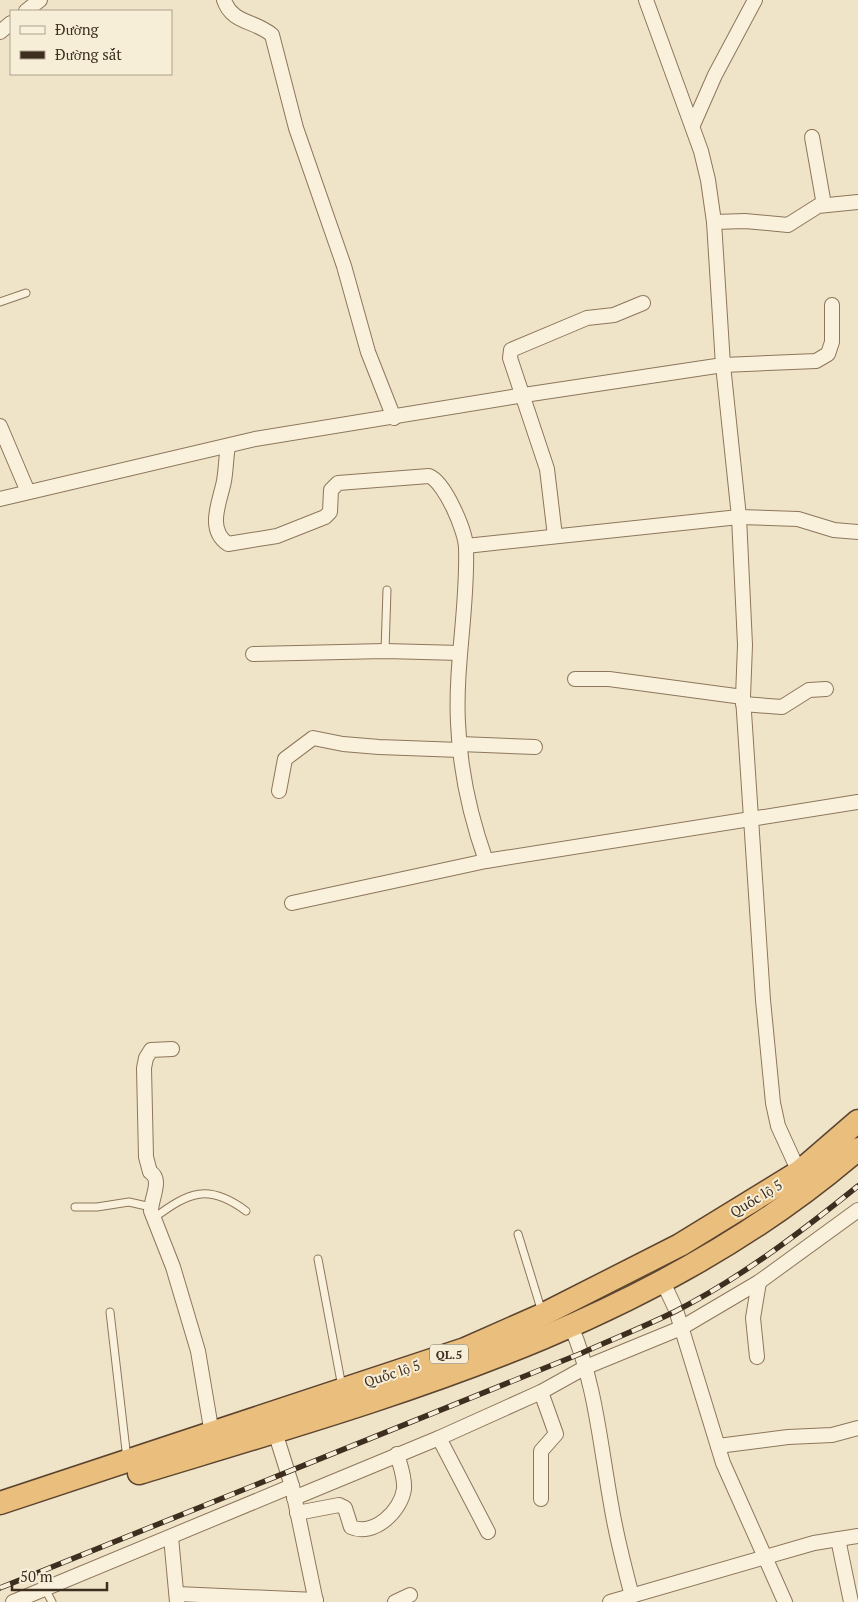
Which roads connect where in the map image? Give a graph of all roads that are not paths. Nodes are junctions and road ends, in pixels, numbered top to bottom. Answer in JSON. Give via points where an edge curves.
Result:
{"nodes":[{"id":1,"x":40,"y":0,"type":"edge"},
{"id":2,"x":224,"y":0,"type":"edge"},
{"id":3,"x":646,"y":0,"type":"edge"},
{"id":4,"x":754,"y":0,"type":"edge"},
{"id":5,"x":27,"y":10,"type":"edge"},
{"id":6,"x":10,"y":24,"type":"edge"},
{"id":7,"x":0,"y":32,"type":"edge"},
{"id":8,"x":693,"y":125,"type":"junction"},
{"id":9,"x":812,"y":137,"type":"dead end"},
{"id":10,"x":858,"y":202,"type":"edge"},
{"id":11,"x":824,"y":205,"type":"junction"},
{"id":12,"x":714,"y":222,"type":"junction"},
{"id":13,"x":26,"y":293,"type":"dead end"},
{"id":14,"x":0,"y":302,"type":"edge"},
{"id":15,"x":643,"y":302,"type":"dead end"},
{"id":16,"x":832,"y":306,"type":"dead end"},
{"id":17,"x":723,"y":365,"type":"junction"},
{"id":18,"x":524,"y":395,"type":"junction"},
{"id":19,"x":394,"y":418,"type":"junction"},
{"id":20,"x":0,"y":426,"type":"edge"},
{"id":21,"x":228,"y":446,"type":"junction"},
{"id":22,"x":28,"y":492,"type":"junction"},
{"id":23,"x":0,"y":499,"type":"edge"},
{"id":24,"x":739,"y":517,"type":"junction"},
{"id":25,"x":858,"y":532,"type":"edge"},
{"id":26,"x":555,"y":536,"type":"junction"},
{"id":27,"x":466,"y":546,"type":"junction"},
{"id":28,"x":387,"y":590,"type":"dead end"},
{"id":29,"x":385,"y":651,"type":"junction"},
{"id":30,"x":460,"y":653,"type":"junction"},
{"id":31,"x":253,"y":654,"type":"dead end"},
{"id":32,"x":575,"y":679,"type":"dead end"},
{"id":33,"x":826,"y":689,"type":"dead end"},
{"id":34,"x":743,"y":700,"type":"junction"},
{"id":35,"x":460,"y":747,"type":"junction"},
{"id":36,"x":535,"y":748,"type":"dead end"},
{"id":37,"x":279,"y":791,"type":"dead end"},
{"id":38,"x":858,"y":802,"type":"edge"},
{"id":39,"x":750,"y":818,"type":"junction"},
{"id":40,"x":486,"y":861,"type":"junction"},
{"id":41,"x":292,"y":903,"type":"dead end"},
{"id":42,"x":172,"y":1049,"type":"dead end"},
{"id":43,"x":858,"y":1121,"type":"edge"},
{"id":44,"x":858,"y":1150,"type":"edge"},
{"id":45,"x":799,"y":1172,"type":"junction"},
{"id":46,"x":75,"y":1207,"type":"dead end"},
{"id":47,"x":246,"y":1210,"type":"dead end"},
{"id":48,"x":858,"y":1210,"type":"edge"},
{"id":49,"x":152,"y":1212,"type":"junction"},
{"id":50,"x":518,"y":1234,"type":"dead end"},
{"id":51,"x":318,"y":1259,"type":"dead end"},
{"id":52,"x":663,"y":1282,"type":"junction"},
{"id":53,"x":759,"y":1282,"type":"junction"},
{"id":54,"x":110,"y":1312,"type":"dead end"},
{"id":55,"x":542,"y":1315,"type":"junction"},
{"id":56,"x":571,"y":1326,"type":"junction"},
{"id":57,"x":681,"y":1328,"type":"junction"},
{"id":58,"x":757,"y":1357,"type":"dead end"},
{"id":59,"x":586,"y":1367,"type":"junction"},
{"id":60,"x":342,"y":1390,"type":"junction"},
{"id":61,"x":541,"y":1392,"type":"junction"},
{"id":62,"x":858,"y":1428,"type":"edge"},
{"id":63,"x":275,"y":1432,"type":"junction"},
{"id":64,"x":212,"y":1434,"type":"junction"},
{"id":65,"x":439,"y":1438,"type":"junction"},
{"id":66,"x":718,"y":1446,"type":"junction"},
{"id":67,"x":397,"y":1454,"type":"junction"},
{"id":68,"x":127,"y":1461,"type":"junction"},
{"id":69,"x":293,"y":1492,"type":"junction"},
{"id":70,"x":541,"y":1499,"type":"dead end"},
{"id":71,"x":0,"y":1504,"type":"edge"},
{"id":72,"x":297,"y":1513,"type":"junction"},
{"id":73,"x":0,"y":1518,"type":"edge"},
{"id":74,"x":488,"y":1532,"type":"dead end"},
{"id":75,"x":171,"y":1536,"type":"junction"},
{"id":76,"x":858,"y":1536,"type":"edge"},
{"id":77,"x":838,"y":1539,"type":"junction"},
{"id":78,"x":764,"y":1559,"type":"junction"},
{"id":79,"x":45,"y":1589,"type":"junction"},
{"id":80,"x":410,"y":1595,"type":"dead end"},
{"id":81,"x":632,"y":1596,"type":"junction"},
{"id":82,"x":177,"y":1598,"type":"edge"},
{"id":83,"x":316,"y":1601,"type":"edge"},
{"id":84,"x":13,"y":1602,"type":"edge"},
{"id":85,"x":52,"y":1602,"type":"edge"},
{"id":86,"x":395,"y":1602,"type":"edge"},
{"id":87,"x":610,"y":1602,"type":"edge"},
{"id":88,"x":785,"y":1602,"type":"edge"},
{"id":89,"x":850,"y":1602,"type":"edge"}],
"edges":[{"from":1,"to":5,"type":"street"},
{"from":2,"to":19,"type":"street","via":[[231,14],[272,35],[296,128],[344,266],[368,352]]},
{"from":3,"to":8,"type":"street"},
{"from":4,"to":8,"type":"street"},
{"from":6,"to":7,"type":"street"},
{"from":8,"to":12,"type":"street","via":[[708,180]]},
{"from":9,"to":11,"type":"street"},
{"from":10,"to":11,"type":"street"},
{"from":11,"to":12,"type":"street","via":[[788,225]]},
{"from":12,"to":17,"type":"street"},
{"from":13,"to":14,"type":"lane"},
{"from":15,"to":18,"type":"street","via":[[614,314],[587,318],[510,350]]},
{"from":16,"to":17,"type":"street","via":[[832,342],[823,358],[816,361]]},
{"from":17,"to":18,"type":"street"},
{"from":17,"to":24,"type":"street"},
{"from":18,"to":19,"type":"street"},
{"from":18,"to":26,"type":"street","via":[[547,469]]},
{"from":19,"to":21,"type":"street"},
{"from":20,"to":22,"type":"street"},
{"from":21,"to":22,"type":"street"},
{"from":21,"to":27,"type":"street","via":[[216,519],[217,532],[228,544],[277,536],[324,517],[330,512],[331,490],[338,483],[429,476],[435,478],[450,502]]},
{"from":22,"to":23,"type":"street"},
{"from":24,"to":25,"type":"street","via":[[798,519],[834,530]]},
{"from":24,"to":26,"type":"street"},
{"from":24,"to":34,"type":"street","via":[[745,645]]},
{"from":26,"to":27,"type":"street"},
{"from":27,"to":30,"type":"street"},
{"from":28,"to":29,"type":"lane"},
{"from":29,"to":30,"type":"street"},
{"from":29,"to":31,"type":"street"},
{"from":30,"to":35,"type":"street"},
{"from":32,"to":34,"type":"street","via":[[609,679]]},
{"from":33,"to":34,"type":"street","via":[[809,690],[782,707]]},
{"from":34,"to":39,"type":"street"},
{"from":35,"to":36,"type":"street"},
{"from":35,"to":37,"type":"street","via":[[378,747],[313,738],[284,760]]},
{"from":35,"to":40,"type":"street","via":[[466,792]]},
{"from":38,"to":39,"type":"street"},
{"from":39,"to":40,"type":"street"},
{"from":39,"to":45,"type":"street","via":[[773,1103],[778,1126]]},
{"from":40,"to":41,"type":"street"},
{"from":42,"to":49,"type":"street","via":[[151,1050],[144,1068],[146,1157],[150,1172],[157,1180]]},
{"from":43,"to":45,"type":"highway","name":"Quốc lộ 5","number":"QL.5"},
{"from":44,"to":52,"type":"highway","name":"Quốc lộ 5","number":"QL.5","via":[[814,1188]]},
{"from":45,"to":55,"type":"highway","name":"Quốc lộ 5","number":"QL.5","via":[[680,1245]]},
{"from":46,"to":49,"type":"lane","via":[[129,1202]]},
{"from":47,"to":49,"type":"lane","via":[[230,1199],[211,1193],[197,1193]]},
{"from":48,"to":53,"type":"street"},
{"from":49,"to":64,"type":"street","via":[[193,1334]]},
{"from":50,"to":55,"type":"lane"},
{"from":51,"to":60,"type":"lane"},
{"from":52,"to":56,"type":"highway","name":"Quốc lộ 5","number":"QL.5"},
{"from":52,"to":57,"type":"street"},
{"from":53,"to":57,"type":"street"},
{"from":53,"to":58,"type":"street","via":[[753,1318]]},
{"from":54,"to":68,"type":"lane"},
{"from":55,"to":60,"type":"highway","name":"Quốc lộ 5","number":"QL.5","via":[[464,1349]]},
{"from":56,"to":59,"type":"street"},
{"from":56,"to":63,"type":"highway","name":"Quốc lộ 5","number":"QL.5","via":[[416,1388]]},
{"from":57,"to":59,"type":"street"},
{"from":57,"to":66,"type":"street"},
{"from":59,"to":61,"type":"street"},
{"from":59,"to":81,"type":"street"},
{"from":60,"to":64,"type":"highway","name":"Quốc lộ 5","number":"QL.5"},
{"from":61,"to":65,"type":"street"},
{"from":61,"to":70,"type":"street","via":[[556,1434],[541,1451]]},
{"from":62,"to":66,"type":"street","via":[[832,1435],[780,1437]]},
{"from":63,"to":69,"type":"street"},
{"from":63,"to":73,"type":"highway","name":"Quốc lộ 5","number":"QL.5"},
{"from":64,"to":68,"type":"highway","name":"Quốc lộ 5","number":"QL.5"},
{"from":65,"to":67,"type":"street"},
{"from":65,"to":74,"type":"street"},
{"from":66,"to":78,"type":"street"},
{"from":67,"to":69,"type":"street"},
{"from":67,"to":72,"type":"street","via":[[404,1488],[400,1503],[371,1529],[351,1527],[345,1508],[338,1505]]},
{"from":68,"to":71,"type":"highway","name":"Quốc lộ 5","number":"QL.5"},
{"from":69,"to":72,"type":"street"},
{"from":69,"to":75,"type":"street"},
{"from":72,"to":83,"type":"street"},
{"from":75,"to":79,"type":"street"},
{"from":75,"to":82,"type":"street"},
{"from":76,"to":77,"type":"street"},
{"from":77,"to":78,"type":"street"},
{"from":77,"to":89,"type":"street"},
{"from":78,"to":81,"type":"street"},
{"from":78,"to":88,"type":"street"},
{"from":79,"to":84,"type":"street"},
{"from":79,"to":85,"type":"lane"},
{"from":80,"to":86,"type":"street"},
{"from":81,"to":87,"type":"street"},
{"from":82,"to":83,"type":"street"}]}
